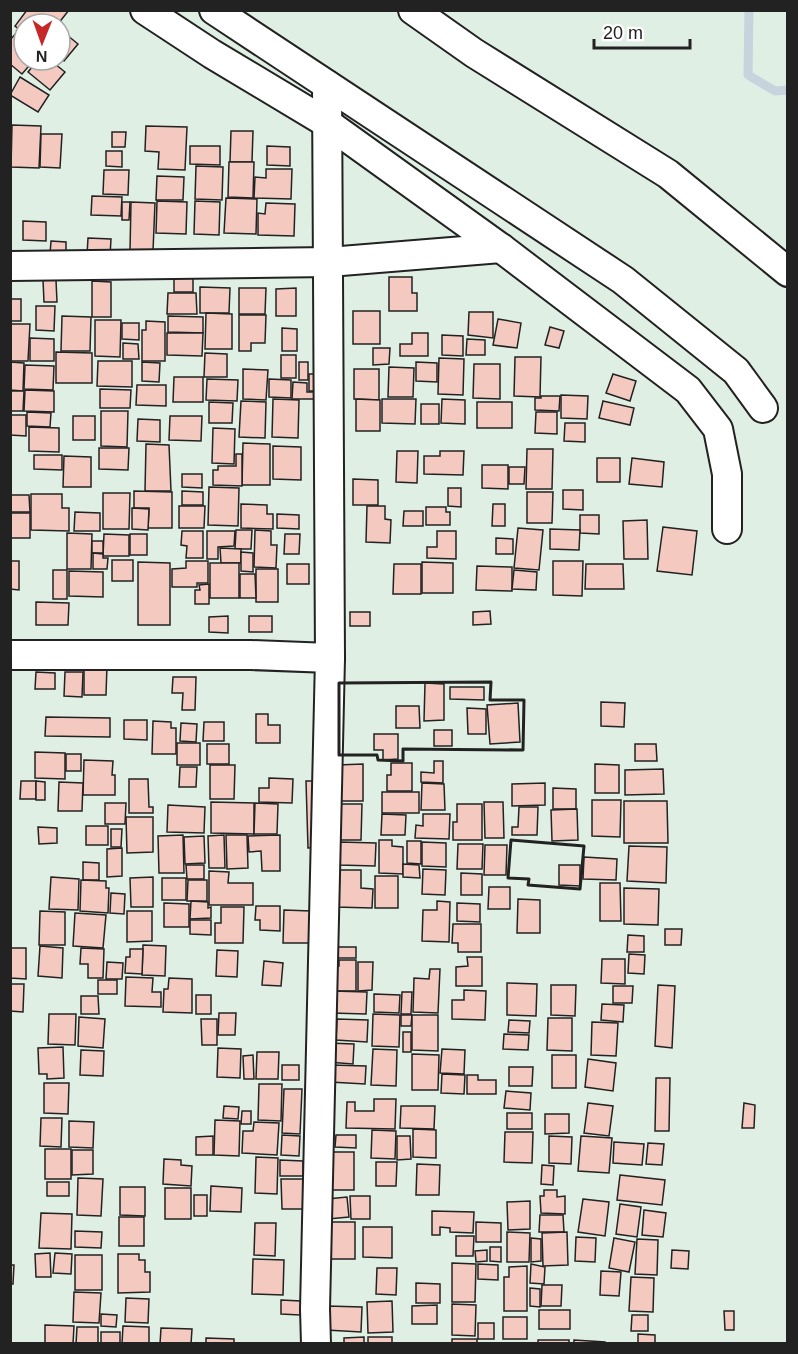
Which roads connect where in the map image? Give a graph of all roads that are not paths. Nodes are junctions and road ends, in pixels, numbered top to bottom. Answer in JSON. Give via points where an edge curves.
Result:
{"nodes":[{"id":1,"x":145,"y":10,"type":"edge"},
{"id":2,"x":214,"y":10,"type":"edge"},
{"id":3,"x":413,"y":10,"type":"edge"},
{"id":4,"x":327,"y":85,"type":"junction"},
{"id":5,"x":327,"y":123,"type":"junction"},
{"id":6,"x":501,"y":248,"type":"junction"},
{"id":7,"x":329,"y":262,"type":"junction"},
{"id":8,"x":10,"y":266,"type":"edge"},
{"id":9,"x":788,"y":272,"type":"edge"},
{"id":10,"x":763,"y":408,"type":"dead end"},
{"id":11,"x":727,"y":529,"type":"dead end"},
{"id":12,"x":10,"y":655,"type":"edge"},
{"id":13,"x":330,"y":658,"type":"junction"},
{"id":14,"x":316,"y":1344,"type":"edge"}],
"edges":[{"from":1,"to":5,"type":"street"},
{"from":2,"to":4,"type":"street"},
{"from":3,"to":9,"type":"street","via":[[474,53],[668,174]]},
{"from":4,"to":5,"type":"street"},
{"from":4,"to":10,"type":"street","via":[[623,280],[736,371]]},
{"from":5,"to":6,"type":"street"},
{"from":5,"to":7,"type":"street"},
{"from":6,"to":7,"type":"street"},
{"from":6,"to":11,"type":"street","via":[[688,390],[718,429],[727,474]]},
{"from":7,"to":8,"type":"street"},
{"from":7,"to":13,"type":"street"},
{"from":12,"to":13,"type":"street"},
{"from":13,"to":14,"type":"street"}]}
